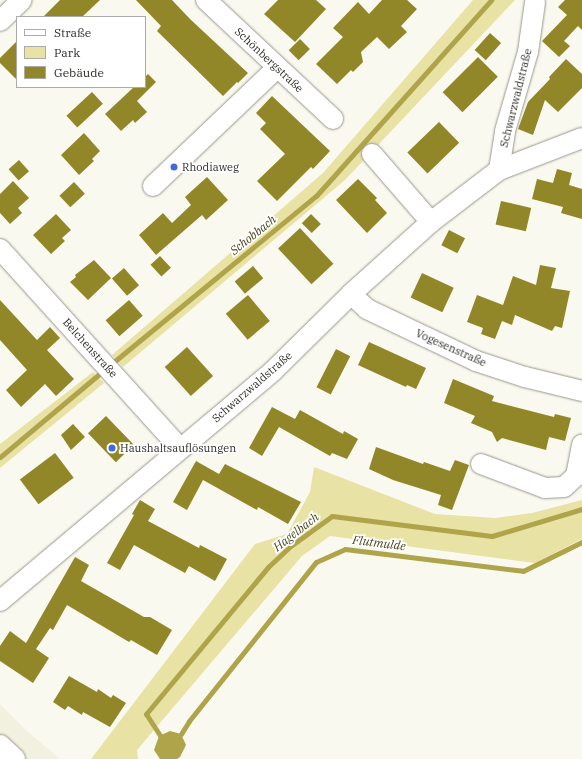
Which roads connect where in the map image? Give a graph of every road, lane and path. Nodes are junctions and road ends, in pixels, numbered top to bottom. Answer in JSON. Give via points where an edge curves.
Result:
{"nodes":[{"id":1,"x":22,"y":0,"type":"edge"},
{"id":2,"x":206,"y":0,"type":"edge"},
{"id":3,"x":535,"y":2,"type":"dead end"},
{"id":4,"x":0,"y":21,"type":"edge"},
{"id":5,"x":278,"y":68,"type":"junction"},
{"id":6,"x":333,"y":119,"type":"dead end"},
{"id":7,"x":582,"y":138,"type":"edge"},
{"id":8,"x":372,"y":154,"type":"dead end"},
{"id":9,"x":499,"y":170,"type":"junction"},
{"id":10,"x":153,"y":186,"type":"dead end"},
{"id":11,"x":431,"y":222,"type":"junction"},
{"id":12,"x":0,"y":249,"type":"edge"},
{"id":13,"x":352,"y":294,"type":"junction"},
{"id":14,"x":582,"y":391,"type":"edge"},
{"id":15,"x":582,"y":445,"type":"edge"},
{"id":16,"x":180,"y":448,"type":"junction"},
{"id":17,"x":481,"y":464,"type":"dead end"},
{"id":18,"x":0,"y":601,"type":"edge"},
{"id":19,"x":0,"y":746,"type":"edge"},
{"id":20,"x":14,"y":759,"type":"edge"}],
"edges":[{"from":1,"to":4,"type":"street"},
{"from":2,"to":5,"type":"street","name":"Schönbergstraße"},
{"from":3,"to":9,"type":"street","name":"Schwarzwaldstraße","via":[[528,52],[505,131]]},
{"from":5,"to":6,"type":"street","name":"Schönbergstraße"},
{"from":5,"to":10,"type":"street"},
{"from":7,"to":9,"type":"street","name":"Schwarzwaldstraße"},
{"from":8,"to":11,"type":"street"},
{"from":9,"to":11,"type":"street","name":"Schwarzwaldstraße"},
{"from":11,"to":13,"type":"street","name":"Schwarzwaldstraße"},
{"from":12,"to":16,"type":"street","name":"Belchenstraße"},
{"from":13,"to":14,"type":"street","name":"Vogesenstraße","via":[[367,309],[476,361],[525,377]]},
{"from":13,"to":16,"type":"street","name":"Schwarzwaldstraße","via":[[273,371]]},
{"from":15,"to":17,"type":"street","via":[[576,476],[564,487],[545,488]]},
{"from":16,"to":18,"type":"street","name":"Schwarzwaldstraße"},
{"from":19,"to":20,"type":"street"}]}
